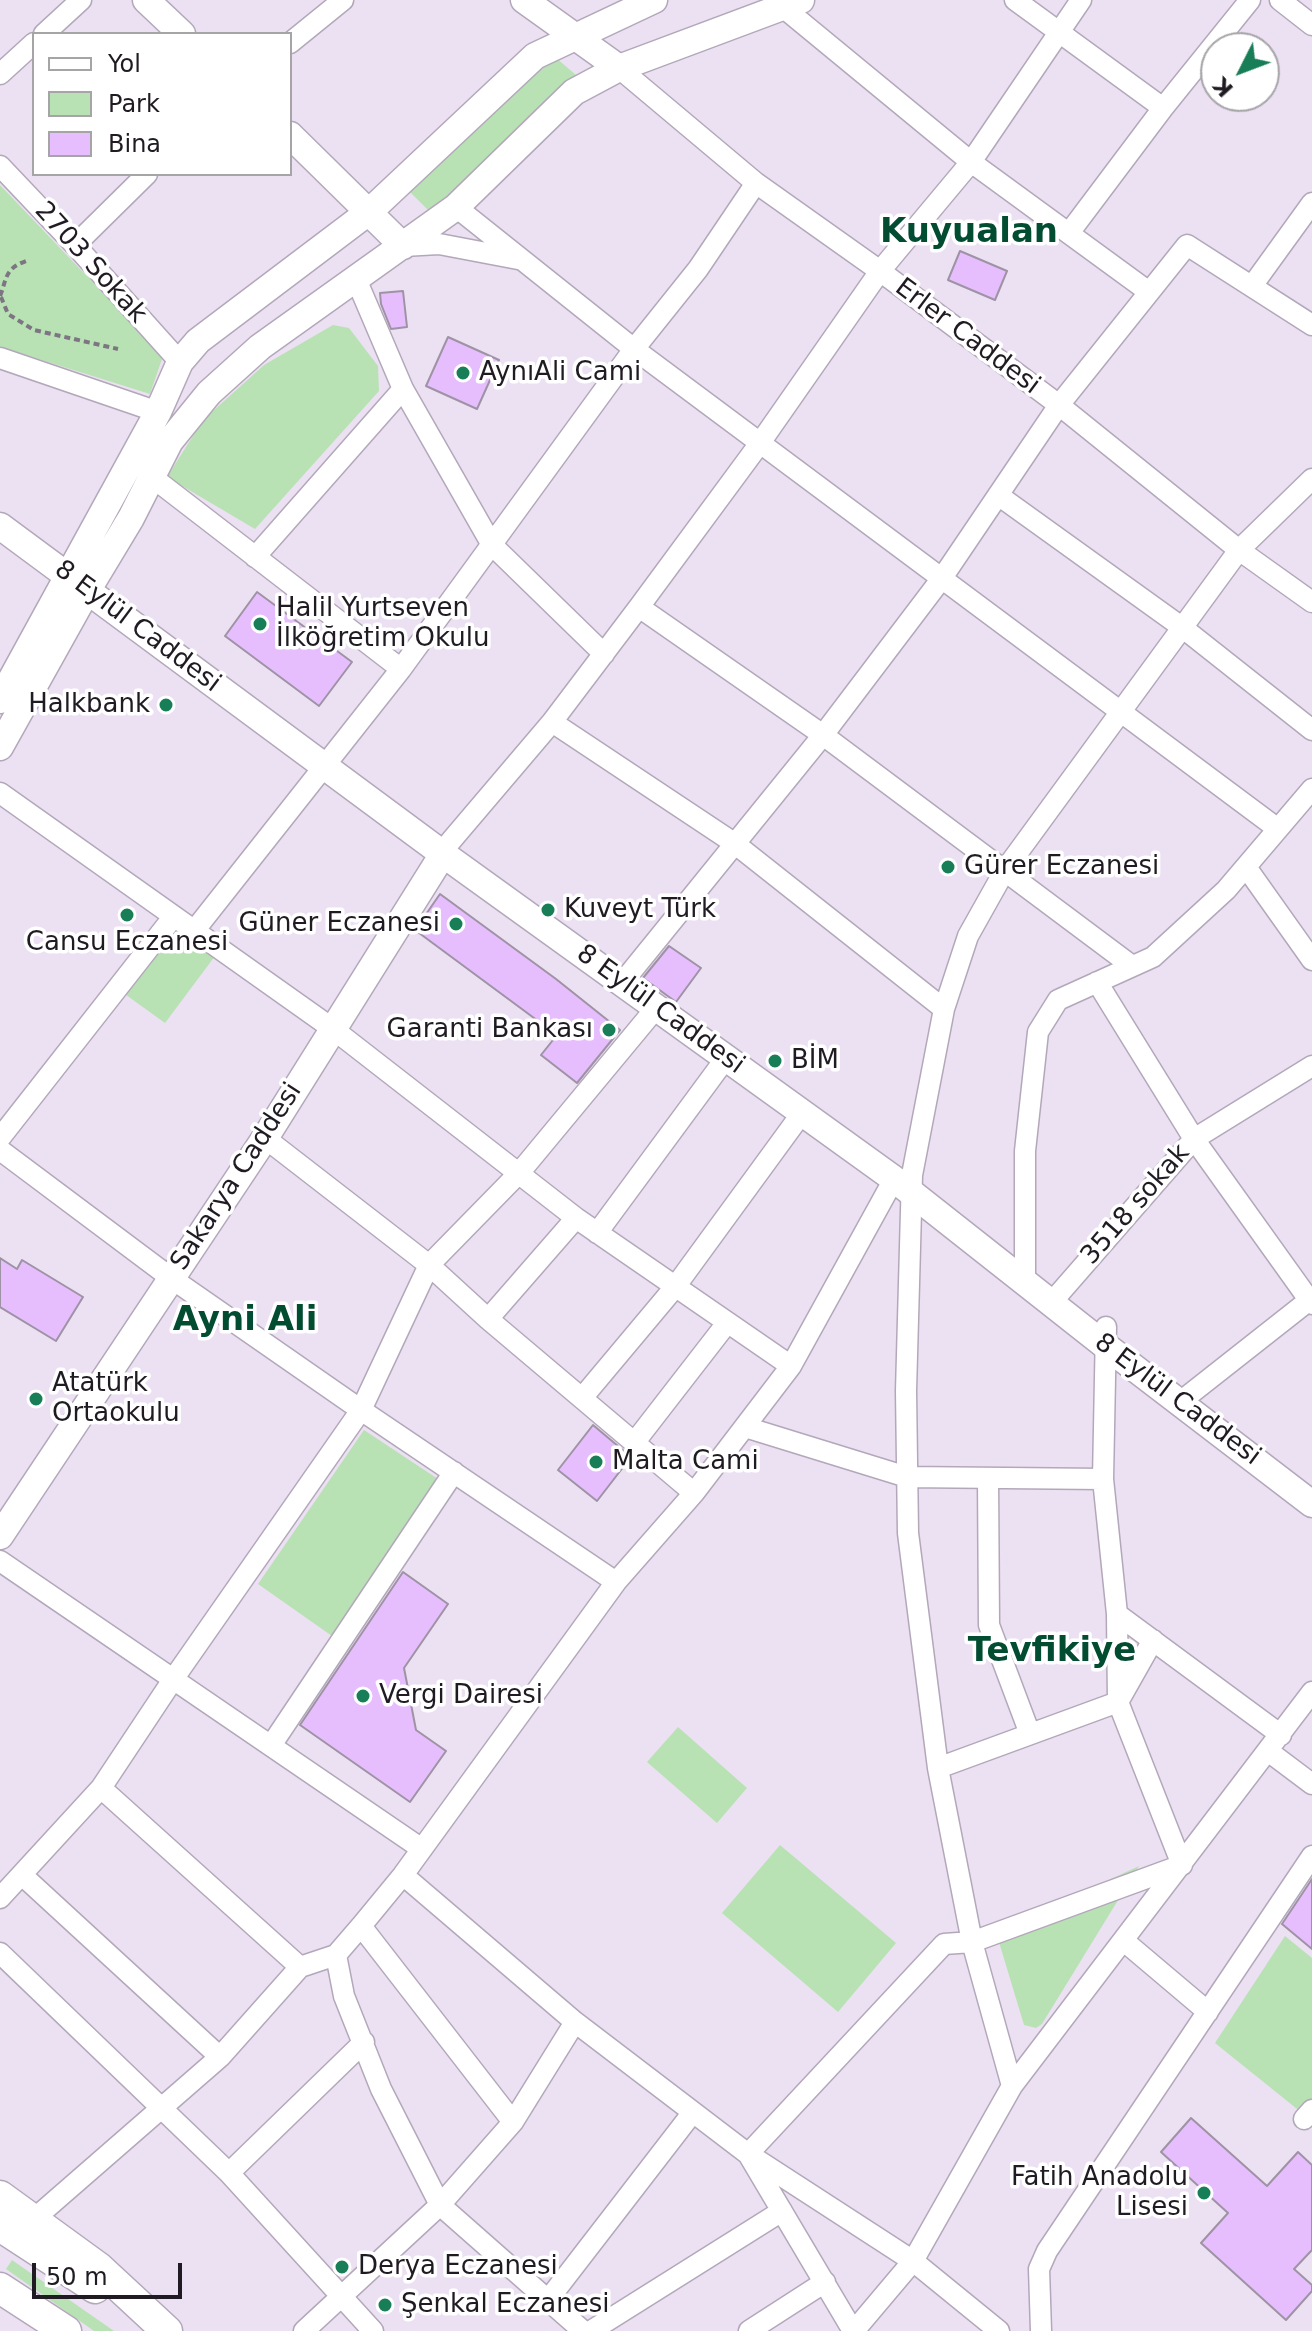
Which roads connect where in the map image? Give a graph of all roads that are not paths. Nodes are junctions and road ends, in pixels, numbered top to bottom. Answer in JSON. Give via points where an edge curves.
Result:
{"nodes":[{"id":1,"x":81,"y":0,"type":"edge"},
{"id":2,"x":146,"y":0,"type":"edge"},
{"id":3,"x":343,"y":0,"type":"edge"},
{"id":4,"x":524,"y":0,"type":"edge"},
{"id":5,"x":654,"y":0,"type":"edge"},
{"id":6,"x":1015,"y":0,"type":"edge"},
{"id":7,"x":1081,"y":0,"type":"edge"},
{"id":8,"x":1250,"y":0,"type":"edge"},
{"id":9,"x":1280,"y":0,"type":"edge"},
{"id":10,"x":792,"y":4,"type":"edge"},
{"id":11,"x":1312,"y":25,"type":"edge"},
{"id":12,"x":46,"y":32,"type":"edge"},
{"id":13,"x":180,"y":32,"type":"edge"},
{"id":14,"x":1058,"y":33,"type":"junction"},
{"id":15,"x":577,"y":36,"type":"junction"},
{"id":16,"x":292,"y":41,"type":"edge"},
{"id":17,"x":32,"y":45,"type":"edge"},
{"id":18,"x":619,"y":68,"type":"junction"},
{"id":19,"x":0,"y":74,"type":"edge"},
{"id":20,"x":1163,"y":108,"type":"junction"},
{"id":21,"x":292,"y":137,"type":"edge"},
{"id":22,"x":971,"y":162,"type":"junction"},
{"id":23,"x":0,"y":166,"type":"edge"},
{"id":24,"x":145,"y":176,"type":"edge"},
{"id":25,"x":756,"y":183,"type":"junction"},
{"id":26,"x":1312,"y":203,"type":"edge"},
{"id":27,"x":456,"y":207,"type":"junction"},
{"id":28,"x":370,"y":211,"type":"junction"},
{"id":29,"x":1069,"y":233,"type":"junction"},
{"id":30,"x":75,"y":245,"type":"junction"},
{"id":31,"x":403,"y":246,"type":"junction"},
{"id":32,"x":522,"y":260,"type":"junction"},
{"id":33,"x":880,"y":271,"type":"junction"},
{"id":34,"x":356,"y":279,"type":"junction"},
{"id":35,"x":1252,"y":286,"type":"junction"},
{"id":36,"x":1149,"y":292,"type":"junction"},
{"id":37,"x":1312,"y":325,"type":"edge"},
{"id":38,"x":634,"y":349,"type":"junction"},
{"id":39,"x":0,"y":358,"type":"edge"},
{"id":40,"x":180,"y":362,"type":"junction"},
{"id":41,"x":403,"y":389,"type":"junction"},
{"id":42,"x":209,"y":393,"type":"junction"},
{"id":43,"x":1059,"y":405,"type":"junction"},
{"id":44,"x":158,"y":412,"type":"junction"},
{"id":45,"x":760,"y":443,"type":"junction"},
{"id":46,"x":152,"y":477,"type":"junction"},
{"id":47,"x":1312,"y":479,"type":"edge"},
{"id":48,"x":998,"y":495,"type":"junction"},
{"id":49,"x":0,"y":511,"type":"edge"},
{"id":50,"x":0,"y":526,"type":"edge"},
{"id":51,"x":492,"y":545,"type":"junction"},
{"id":52,"x":1239,"y":550,"type":"junction"},
{"id":53,"x":255,"y":557,"type":"junction"},
{"id":54,"x":80,"y":578,"type":"junction"},
{"id":55,"x":942,"y":578,"type":"junction"},
{"id":56,"x":1312,"y":602,"type":"edge"},
{"id":57,"x":639,"y":607,"type":"junction"},
{"id":58,"x":1183,"y":628,"type":"junction"},
{"id":59,"x":604,"y":654,"type":"junction"},
{"id":60,"x":401,"y":669,"type":"junction"},
{"id":61,"x":0,"y":700,"type":"edge"},
{"id":62,"x":1120,"y":713,"type":"junction"},
{"id":63,"x":552,"y":722,"type":"junction"},
{"id":64,"x":1312,"y":730,"type":"edge"},
{"id":65,"x":823,"y":735,"type":"junction"},
{"id":66,"x":0,"y":747,"type":"edge"},
{"id":67,"x":329,"y":761,"type":"junction"},
{"id":68,"x":1312,"y":789,"type":"edge"},
{"id":69,"x":0,"y":793,"type":"edge"},
{"id":70,"x":1278,"y":829,"type":"junction"},
{"id":71,"x":734,"y":843,"type":"junction"},
{"id":72,"x":446,"y":848,"type":"junction"},
{"id":73,"x":1246,"y":867,"type":"junction"},
{"id":74,"x":1005,"y":870,"type":"junction"},
{"id":75,"x":174,"y":916,"type":"junction"},
{"id":76,"x":194,"y":931,"type":"junction"},
{"id":77,"x":1312,"y":960,"type":"edge"},
{"id":78,"x":1132,"y":966,"type":"junction"},
{"id":79,"x":626,"y":977,"type":"junction"},
{"id":80,"x":1097,"y":982,"type":"junction"},
{"id":81,"x":656,"y":1008,"type":"junction"},
{"id":82,"x":944,"y":1009,"type":"junction"},
{"id":83,"x":333,"y":1029,"type":"junction"},
{"id":84,"x":726,"y":1058,"type":"junction"},
{"id":85,"x":1312,"y":1066,"type":"edge"},
{"id":86,"x":802,"y":1113,"type":"junction"},
{"id":87,"x":0,"y":1138,"type":"edge"},
{"id":88,"x":265,"y":1138,"type":"junction"},
{"id":89,"x":1194,"y":1139,"type":"junction"},
{"id":90,"x":0,"y":1150,"type":"edge"},
{"id":91,"x":520,"y":1172,"type":"junction"},
{"id":92,"x":906,"y":1182,"type":"junction"},
{"id":93,"x":576,"y":1218,"type":"junction"},
{"id":94,"x":597,"y":1233,"type":"junction"},
{"id":95,"x":429,"y":1265,"type":"junction"},
{"id":96,"x":1026,"y":1275,"type":"junction"},
{"id":97,"x":171,"y":1278,"type":"junction"},
{"id":98,"x":675,"y":1287,"type":"junction"},
{"id":99,"x":1055,"y":1298,"type":"junction"},
{"id":100,"x":1311,"y":1301,"type":"edge"},
{"id":101,"x":488,"y":1319,"type":"junction"},
{"id":102,"x":727,"y":1323,"type":"junction"},
{"id":103,"x":1107,"y":1337,"type":"junction"},
{"id":104,"x":791,"y":1366,"type":"junction"},
{"id":105,"x":1186,"y":1397,"type":"junction"},
{"id":106,"x":582,"y":1398,"type":"junction"},
{"id":107,"x":361,"y":1410,"type":"junction"},
{"id":108,"x":745,"y":1427,"type":"junction"},
{"id":109,"x":634,"y":1443,"type":"junction"},
{"id":110,"x":454,"y":1472,"type":"junction"},
{"id":111,"x":907,"y":1477,"type":"junction"},
{"id":112,"x":988,"y":1478,"type":"junction"},
{"id":113,"x":1103,"y":1479,"type":"junction"},
{"id":114,"x":1312,"y":1484,"type":"edge"},
{"id":115,"x":694,"y":1493,"type":"junction"},
{"id":116,"x":1312,"y":1504,"type":"edge"},
{"id":117,"x":0,"y":1536,"type":"edge"},
{"id":118,"x":0,"y":1561,"type":"edge"},
{"id":119,"x":616,"y":1582,"type":"junction"},
{"id":120,"x":1117,"y":1614,"type":"junction"},
{"id":121,"x":1153,"y":1640,"type":"junction"},
{"id":122,"x":174,"y":1678,"type":"junction"},
{"id":123,"x":1312,"y":1692,"type":"edge"},
{"id":124,"x":1118,"y":1702,"type":"junction"},
{"id":125,"x":1030,"y":1734,"type":"junction"},
{"id":126,"x":1275,"y":1743,"type":"junction"},
{"id":127,"x":272,"y":1744,"type":"junction"},
{"id":128,"x":938,"y":1768,"type":"junction"},
{"id":129,"x":1312,"y":1784,"type":"edge"},
{"id":130,"x":101,"y":1788,"type":"junction"},
{"id":131,"x":422,"y":1849,"type":"junction"},
{"id":132,"x":1312,"y":1856,"type":"edge"},
{"id":133,"x":1182,"y":1865,"type":"junction"},
{"id":134,"x":22,"y":1875,"type":"junction"},
{"id":135,"x":403,"y":1875,"type":"junction"},
{"id":136,"x":0,"y":1898,"type":"edge"},
{"id":137,"x":361,"y":1926,"type":"junction"},
{"id":138,"x":1124,"y":1941,"type":"junction"},
{"id":139,"x":972,"y":1942,"type":"junction"},
{"id":140,"x":0,"y":1953,"type":"edge"},
{"id":141,"x":336,"y":1955,"type":"junction"},
{"id":142,"x":300,"y":1967,"type":"junction"},
{"id":143,"x":1208,"y":2012,"type":"junction"},
{"id":144,"x":575,"y":2022,"type":"junction"},
{"id":145,"x":364,"y":2042,"type":"junction"},
{"id":146,"x":220,"y":2057,"type":"junction"},
{"id":147,"x":1012,"y":2086,"type":"junction"},
{"id":148,"x":160,"y":2108,"type":"junction"},
{"id":149,"x":693,"y":2112,"type":"junction"},
{"id":150,"x":513,"y":2122,"type":"junction"},
{"id":151,"x":748,"y":2154,"type":"junction"},
{"id":152,"x":229,"y":2173,"type":"junction"},
{"id":153,"x":0,"y":2196,"type":"edge"},
{"id":154,"x":440,"y":2205,"type":"junction"},
{"id":155,"x":782,"y":2211,"type":"junction"},
{"id":156,"x":34,"y":2219,"type":"junction"},
{"id":157,"x":0,"y":2226,"type":"edge"},
{"id":158,"x":913,"y":2261,"type":"junction"},
{"id":159,"x":825,"y":2282,"type":"junction"},
{"id":160,"x":0,"y":2288,"type":"edge"},
{"id":161,"x":339,"y":2296,"type":"junction"},
{"id":162,"x":548,"y":2300,"type":"junction"},
{"id":163,"x":0,"y":2303,"type":"edge"},
{"id":164,"x":65,"y":2331,"type":"edge"},
{"id":165,"x":160,"y":2331,"type":"edge"},
{"id":166,"x":167,"y":2331,"type":"edge"},
{"id":167,"x":304,"y":2331,"type":"edge"},
{"id":168,"x":373,"y":2331,"type":"edge"},
{"id":169,"x":583,"y":2331,"type":"edge"},
{"id":170,"x":591,"y":2331,"type":"edge"},
{"id":171,"x":749,"y":2331,"type":"edge"},
{"id":172,"x":854,"y":2331,"type":"edge"},
{"id":173,"x":999,"y":2331,"type":"edge"},
{"id":174,"x":1041,"y":2331,"type":"edge"}],
"edges":[{"from":1,"to":12,"type":"street"},
{"from":2,"to":13,"type":"main road"},
{"from":3,"to":16,"type":"street"},
{"from":4,"to":15,"type":"main road"},
{"from":5,"to":15,"type":"main road"},
{"from":6,"to":14,"type":"street"},
{"from":7,"to":14,"type":"street"},
{"from":8,"to":20,"type":"street"},
{"from":9,"to":11,"type":"street"},
{"from":10,"to":18,"type":"main road"},
{"from":10,"to":22,"type":"street"},
{"from":14,"to":20,"type":"street"},
{"from":14,"to":22,"type":"street"},
{"from":15,"to":18,"type":"main road"},
{"from":15,"to":28,"type":"main road","via":[[535,56]]},
{"from":17,"to":19,"type":"street"},
{"from":18,"to":25,"type":"street","name":"Erler Caddesi"},
{"from":18,"to":27,"type":"main road","via":[[574,92]]},
{"from":20,"to":29,"type":"street"},
{"from":21,"to":28,"type":"main road"},
{"from":22,"to":29,"type":"street"},
{"from":22,"to":33,"type":"street"},
{"from":23,"to":30,"type":"street","name":"2703 Sokak"},
{"from":24,"to":30,"type":"street"},
{"from":25,"to":33,"type":"street","name":"Erler Caddesi"},
{"from":25,"to":38,"type":"street","via":[[698,269]]},
{"from":26,"to":35,"type":"street"},
{"from":27,"to":31,"type":"main road"},
{"from":27,"to":32,"type":"street"},
{"from":28,"to":31,"type":"main road"},
{"from":28,"to":40,"type":"main road","via":[[198,341]]},
{"from":29,"to":36,"type":"street"},
{"from":30,"to":40,"type":"street","name":"2703 Sokak"},
{"from":31,"to":32,"type":"street","via":[[439,244]]},
{"from":31,"to":34,"type":"main road"},
{"from":32,"to":38,"type":"street"},
{"from":33,"to":43,"type":"street","name":"Erler Caddesi"},
{"from":33,"to":45,"type":"street"},
{"from":34,"to":41,"type":"street"},
{"from":34,"to":42,"type":"main road","via":[[260,347]]},
{"from":35,"to":36,"type":"street","via":[[1187,245]]},
{"from":35,"to":37,"type":"street"},
{"from":36,"to":43,"type":"street"},
{"from":38,"to":45,"type":"street"},
{"from":38,"to":51,"type":"street"},
{"from":39,"to":44,"type":"street"},
{"from":40,"to":42,"type":"main road"},
{"from":40,"to":44,"type":"main road"},
{"from":41,"to":51,"type":"street"},
{"from":41,"to":53,"type":"street"},
{"from":42,"to":46,"type":"main road","via":[[170,441]]},
{"from":43,"to":48,"type":"street"},
{"from":43,"to":52,"type":"street","name":"Erler Caddesi"},
{"from":44,"to":54,"type":"main road"},
{"from":45,"to":55,"type":"street"},
{"from":45,"to":57,"type":"street"},
{"from":46,"to":53,"type":"street"},
{"from":46,"to":54,"type":"main road","via":[[131,518]]},
{"from":47,"to":52,"type":"street"},
{"from":48,"to":55,"type":"street"},
{"from":48,"to":58,"type":"street"},
{"from":49,"to":54,"type":"main road"},
{"from":50,"to":54,"type":"main road","name":"8 Eylül Caddesi"},
{"from":51,"to":59,"type":"street"},
{"from":51,"to":60,"type":"street"},
{"from":52,"to":56,"type":"street","name":"Erler Caddesi"},
{"from":52,"to":58,"type":"street"},
{"from":53,"to":60,"type":"street"},
{"from":54,"to":61,"type":"main road"},
{"from":54,"to":66,"type":"main road"},
{"from":54,"to":67,"type":"main road","name":"8 Eylül Caddesi"},
{"from":55,"to":62,"type":"street"},
{"from":55,"to":65,"type":"street"},
{"from":57,"to":59,"type":"street"},
{"from":57,"to":65,"type":"street"},
{"from":58,"to":62,"type":"street"},
{"from":58,"to":64,"type":"street"},
{"from":59,"to":63,"type":"street"},
{"from":60,"to":67,"type":"street"},
{"from":62,"to":70,"type":"street"},
{"from":62,"to":74,"type":"street"},
{"from":63,"to":71,"type":"street"},
{"from":63,"to":72,"type":"street"},
{"from":65,"to":71,"type":"street"},
{"from":65,"to":74,"type":"street"},
{"from":67,"to":72,"type":"main road","name":"8 Eylül Caddesi"},
{"from":67,"to":76,"type":"street"},
{"from":68,"to":70,"type":"street"},
{"from":69,"to":75,"type":"street"},
{"from":70,"to":73,"type":"street"},
{"from":71,"to":79,"type":"street"},
{"from":71,"to":82,"type":"street"},
{"from":72,"to":79,"type":"main road","name":"8 Eylül Caddesi"},
{"from":72,"to":83,"type":"main road","name":"Sakarya Caddesi"},
{"from":73,"to":77,"type":"street"},
{"from":73,"to":78,"type":"street","via":[[1153,957]]},
{"from":74,"to":78,"type":"street"},
{"from":74,"to":82,"type":"street","via":[[968,936]]},
{"from":75,"to":76,"type":"street"},
{"from":75,"to":87,"type":"street"},
{"from":76,"to":83,"type":"street"},
{"from":78,"to":80,"type":"street"},
{"from":79,"to":81,"type":"main road","name":"8 Eylül Caddesi"},
{"from":79,"to":92,"type":"main road"},
{"from":80,"to":89,"type":"street"},
{"from":80,"to":96,"type":"street","via":[[1058,1000],[1038,1032],[1025,1151]]},
{"from":81,"to":84,"type":"main road","name":"8 Eylül Caddesi"},
{"from":81,"to":91,"type":"street"},
{"from":82,"to":92,"type":"street"},
{"from":83,"to":88,"type":"main road","name":"Sakarya Caddesi"},
{"from":83,"to":91,"type":"street"},
{"from":84,"to":86,"type":"main road","name":"8 Eylül Caddesi"},
{"from":84,"to":94,"type":"street"},
{"from":85,"to":89,"type":"street","name":"3518 sokak"},
{"from":86,"to":92,"type":"main road","name":"8 Eylül Caddesi"},
{"from":86,"to":98,"type":"street"},
{"from":88,"to":95,"type":"street"},
{"from":88,"to":97,"type":"main road","name":"Sakarya Caddesi"},
{"from":89,"to":99,"type":"street","name":"3518 sokak"},
{"from":89,"to":100,"type":"street"},
{"from":90,"to":97,"type":"street"},
{"from":91,"to":93,"type":"street"},
{"from":91,"to":95,"type":"street"},
{"from":92,"to":96,"type":"main road","name":"8 Eylül Caddesi"},
{"from":92,"to":104,"type":"street"},
{"from":92,"to":111,"type":"street"},
{"from":93,"to":94,"type":"street"},
{"from":93,"to":101,"type":"street"},
{"from":94,"to":98,"type":"street"},
{"from":95,"to":101,"type":"street"},
{"from":95,"to":107,"type":"street"},
{"from":96,"to":99,"type":"main road","name":"8 Eylül Caddesi"},
{"from":97,"to":107,"type":"street"},
{"from":97,"to":117,"type":"main road","name":"Sakarya Caddesi"},
{"from":98,"to":102,"type":"street"},
{"from":98,"to":106,"type":"street"},
{"from":99,"to":103,"type":"main road","name":"8 Eylül Caddesi"},
{"from":100,"to":105,"type":"street"},
{"from":101,"to":106,"type":"street"},
{"from":102,"to":104,"type":"street"},
{"from":102,"to":109,"type":"street"},
{"from":103,"to":105,"type":"main road","name":"8 Eylül Caddesi"},
{"from":103,"to":113,"type":"street"},
{"from":104,"to":108,"type":"street"},
{"from":105,"to":114,"type":"main road"},
{"from":105,"to":116,"type":"main road","name":"8 Eylül Caddesi"},
{"from":106,"to":109,"type":"street"},
{"from":107,"to":110,"type":"street"},
{"from":107,"to":122,"type":"street"},
{"from":108,"to":111,"type":"street"},
{"from":108,"to":115,"type":"street"},
{"from":109,"to":115,"type":"street"},
{"from":110,"to":119,"type":"street"},
{"from":110,"to":127,"type":"street"},
{"from":111,"to":112,"type":"street"},
{"from":111,"to":128,"type":"street","via":[[908,1533]]},
{"from":112,"to":113,"type":"street"},
{"from":112,"to":125,"type":"street","via":[[989,1625]]},
{"from":113,"to":120,"type":"street"},
{"from":115,"to":119,"type":"street"},
{"from":118,"to":122,"type":"street"},
{"from":119,"to":131,"type":"street"},
{"from":120,"to":121,"type":"street"},
{"from":120,"to":124,"type":"street"},
{"from":121,"to":124,"type":"street"},
{"from":121,"to":126,"type":"street"},
{"from":122,"to":127,"type":"street"},
{"from":122,"to":130,"type":"street"},
{"from":123,"to":126,"type":"street"},
{"from":124,"to":125,"type":"street"},
{"from":124,"to":133,"type":"street"},
{"from":125,"to":128,"type":"street"},
{"from":126,"to":129,"type":"street"},
{"from":126,"to":133,"type":"street"},
{"from":127,"to":131,"type":"street"},
{"from":128,"to":139,"type":"street"},
{"from":130,"to":134,"type":"street"},
{"from":130,"to":142,"type":"street"},
{"from":131,"to":135,"type":"street"},
{"from":132,"to":143,"type":"street"},
{"from":133,"to":138,"type":"street"},
{"from":133,"to":139,"type":"street"},
{"from":134,"to":136,"type":"street"},
{"from":134,"to":146,"type":"street"},
{"from":135,"to":137,"type":"street"},
{"from":135,"to":144,"type":"street"},
{"from":137,"to":141,"type":"street"},
{"from":137,"to":150,"type":"street"},
{"from":138,"to":143,"type":"street"},
{"from":138,"to":147,"type":"street"},
{"from":139,"to":147,"type":"street"},
{"from":139,"to":151,"type":"street","via":[[944,1944]]},
{"from":140,"to":148,"type":"street"},
{"from":141,"to":142,"type":"street"},
{"from":141,"to":145,"type":"street","via":[[344,1996]]},
{"from":142,"to":146,"type":"street"},
{"from":143,"to":174,"type":"street","via":[[1047,2251],[1039,2269]]},
{"from":144,"to":149,"type":"street"},
{"from":144,"to":150,"type":"street"},
{"from":145,"to":152,"type":"street"},
{"from":145,"to":154,"type":"street","via":[[381,2089]]},
{"from":146,"to":148,"type":"street"},
{"from":147,"to":158,"type":"street"},
{"from":148,"to":152,"type":"street"},
{"from":148,"to":156,"type":"street"},
{"from":149,"to":151,"type":"street"},
{"from":149,"to":162,"type":"street"},
{"from":150,"to":154,"type":"street"},
{"from":151,"to":155,"type":"street"},
{"from":151,"to":158,"type":"street"},
{"from":152,"to":161,"type":"street"},
{"from":153,"to":156,"type":"highway"},
{"from":154,"to":161,"type":"street"},
{"from":154,"to":162,"type":"street"},
{"from":155,"to":159,"type":"street"},
{"from":155,"to":170,"type":"street"},
{"from":156,"to":166,"type":"highway","via":[[99,2268]]},
{"from":157,"to":165,"type":"highway"},
{"from":158,"to":172,"type":"street"},
{"from":158,"to":173,"type":"street"},
{"from":159,"to":171,"type":"street"},
{"from":159,"to":172,"type":"street"},
{"from":160,"to":164,"type":"highway"},
{"from":161,"to":167,"type":"street"},
{"from":161,"to":168,"type":"street"},
{"from":162,"to":169,"type":"street"},
{"from":163,"to":164,"type":"highway"}]}
